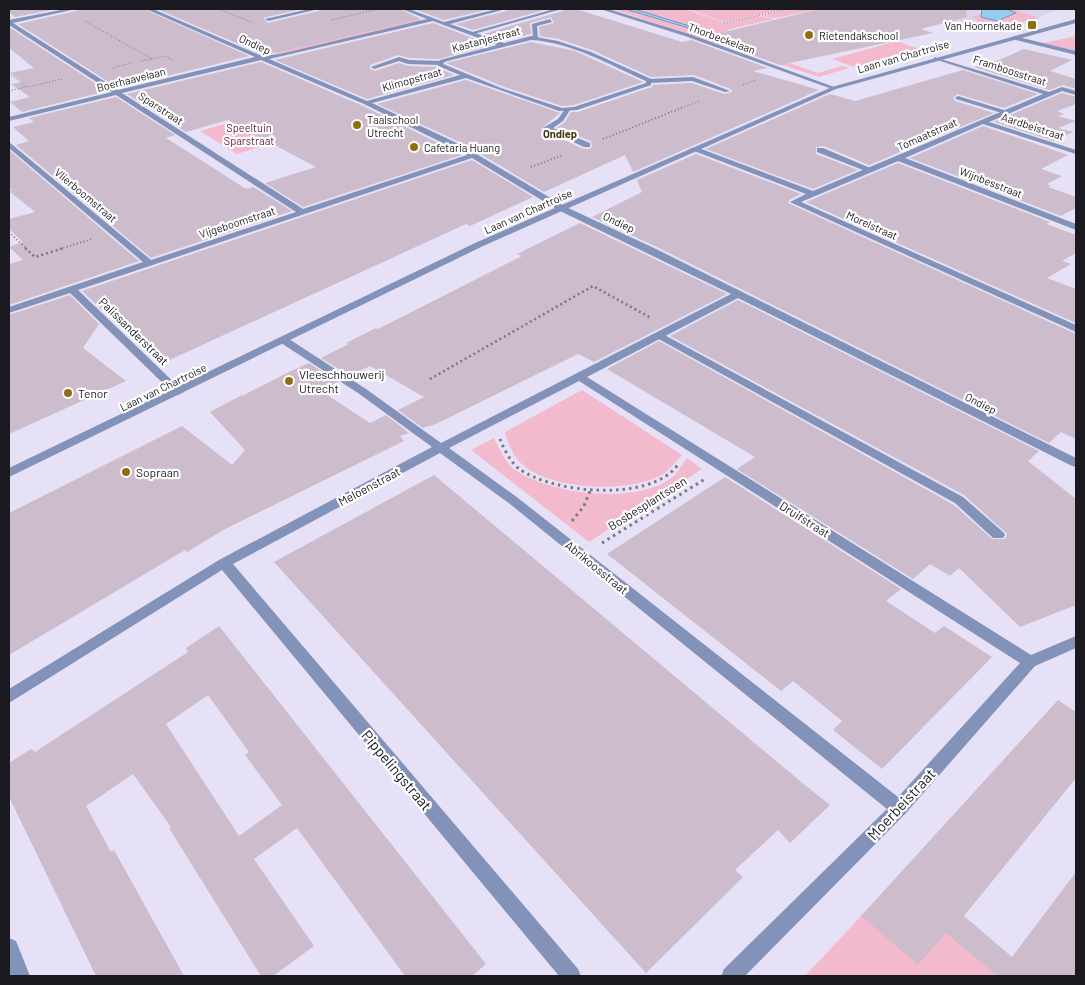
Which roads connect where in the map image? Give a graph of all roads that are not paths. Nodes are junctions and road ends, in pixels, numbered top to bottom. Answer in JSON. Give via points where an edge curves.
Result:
{"nodes":[{"id":1,"x":73,"y":9,"type":"edge"},
{"id":2,"x":149,"y":9,"type":"edge"},
{"id":3,"x":273,"y":9,"type":"edge"},
{"id":4,"x":316,"y":9,"type":"edge"},
{"id":5,"x":405,"y":9,"type":"edge"},
{"id":6,"x":503,"y":9,"type":"edge"},
{"id":7,"x":559,"y":9,"type":"edge"},
{"id":8,"x":603,"y":9,"type":"edge"},
{"id":9,"x":425,"y":13,"type":"junction"},
{"id":10,"x":288,"y":15,"type":"junction"},
{"id":11,"x":268,"y":19,"type":"dead end"},
{"id":12,"x":434,"y":19,"type":"junction"},
{"id":13,"x":550,"y":21,"type":"dead end"},
{"id":14,"x":1076,"y":21,"type":"edge"},
{"id":15,"x":9,"y":22,"type":"edge"},
{"id":16,"x":445,"y":23,"type":"junction"},
{"id":17,"x":472,"y":33,"type":"junction"},
{"id":18,"x":535,"y":38,"type":"junction"},
{"id":19,"x":1014,"y":38,"type":"junction"},
{"id":20,"x":503,"y":45,"type":"junction"},
{"id":21,"x":1076,"y":53,"type":"edge"},
{"id":22,"x":259,"y":58,"type":"junction"},
{"id":23,"x":936,"y":58,"type":"junction"},
{"id":24,"x":441,"y":63,"type":"junction"},
{"id":25,"x":374,"y":67,"type":"dead end"},
{"id":26,"x":465,"y":76,"type":"junction"},
{"id":27,"x":649,"y":81,"type":"junction"},
{"id":28,"x":834,"y":88,"type":"junction"},
{"id":29,"x":728,"y":91,"type":"road end"},
{"id":30,"x":116,"y":93,"type":"junction"},
{"id":31,"x":1076,"y":93,"type":"edge"},
{"id":32,"x":1049,"y":94,"type":"junction"},
{"id":33,"x":958,"y":98,"type":"dead end"},
{"id":34,"x":366,"y":103,"type":"junction"},
{"id":35,"x":567,"y":110,"type":"junction"},
{"id":36,"x":1005,"y":112,"type":"junction"},
{"id":37,"x":9,"y":119,"type":"edge"},
{"id":38,"x":983,"y":122,"type":"junction"},
{"id":39,"x":9,"y":144,"type":"edge"},
{"id":40,"x":587,"y":145,"type":"road end"},
{"id":41,"x":693,"y":149,"type":"junction"},
{"id":42,"x":820,"y":150,"type":"dead end"},
{"id":43,"x":1076,"y":152,"type":"edge"},
{"id":44,"x":472,"y":156,"type":"junction"},
{"id":45,"x":898,"y":158,"type":"junction"},
{"id":46,"x":871,"y":170,"type":"junction"},
{"id":47,"x":814,"y":194,"type":"junction"},
{"id":48,"x":561,"y":208,"type":"junction"},
{"id":49,"x":302,"y":212,"type":"junction"},
{"id":50,"x":1076,"y":227,"type":"edge"},
{"id":51,"x":150,"y":263,"type":"junction"},
{"id":52,"x":72,"y":289,"type":"junction"},
{"id":53,"x":738,"y":294,"type":"junction"},
{"id":54,"x":9,"y":310,"type":"edge"},
{"id":55,"x":1076,"y":329,"type":"edge"},
{"id":56,"x":659,"y":335,"type":"junction"},
{"id":57,"x":284,"y":341,"type":"junction"},
{"id":58,"x":580,"y":376,"type":"junction"},
{"id":59,"x":178,"y":392,"type":"junction"},
{"id":60,"x":440,"y":448,"type":"junction"},
{"id":61,"x":1076,"y":463,"type":"edge"},
{"id":62,"x":9,"y":473,"type":"edge"},
{"id":63,"x":998,"y":535,"type":"dead end"},
{"id":64,"x":224,"y":563,"type":"junction"},
{"id":65,"x":1076,"y":642,"type":"edge"},
{"id":66,"x":1030,"y":662,"type":"junction"},
{"id":67,"x":9,"y":697,"type":"edge"},
{"id":68,"x":899,"y":808,"type":"junction"},
{"id":69,"x":9,"y":948,"type":"edge"},
{"id":70,"x":20,"y":976,"type":"edge"},
{"id":71,"x":571,"y":976,"type":"edge"},
{"id":72,"x":731,"y":976,"type":"edge"}],
"edges":[{"from":1,"to":15,"type":"street"},
{"from":2,"to":22,"type":"street","name":"Ondiep"},
{"from":3,"to":10,"type":"street"},
{"from":4,"to":10,"type":"street"},
{"from":5,"to":9,"type":"street"},
{"from":6,"to":16,"type":"street"},
{"from":7,"to":17,"type":"street"},
{"from":8,"to":28,"type":"street","name":"Thorbeckelaan","via":[[688,35]]},
{"from":9,"to":12,"type":"street"},
{"from":9,"to":22,"type":"street","name":"Boerhaavelaan"},
{"from":10,"to":11,"type":"street"},
{"from":12,"to":16,"type":"street"},
{"from":12,"to":22,"type":"street","name":"Boerhaavelaan","via":[[280,56]]},
{"from":13,"to":18,"type":"street","via":[[534,26]]},
{"from":14,"to":19,"type":"street","name":"Laan van Chartroise"},
{"from":15,"to":30,"type":"street","name":"Sparstraat"},
{"from":16,"to":17,"type":"street"},
{"from":17,"to":20,"type":"street"},
{"from":18,"to":20,"type":"street","name":"Kastanjestraat"},
{"from":18,"to":27,"type":"street","name":"Kastanjestraat","via":[[595,57]]},
{"from":19,"to":21,"type":"street"},
{"from":19,"to":23,"type":"street","name":"Laan van Chartroise"},
{"from":20,"to":24,"type":"street","name":"Kastanjestraat"},
{"from":22,"to":30,"type":"street","name":"Boerhaavelaan"},
{"from":22,"to":34,"type":"street","name":"Ondiep"},
{"from":23,"to":28,"type":"street","name":"Laan van Chartroise"},
{"from":23,"to":32,"type":"street","name":"Framboosstraat"},
{"from":24,"to":25,"type":"street","via":[[399,59]]},
{"from":24,"to":26,"type":"street","name":"Kastanjestraat"},
{"from":26,"to":34,"type":"street","name":"Klimopstraat"},
{"from":26,"to":35,"type":"street","name":"Kastanjestraat"},
{"from":27,"to":29,"type":"street","via":[[693,79]]},
{"from":27,"to":35,"type":"street","via":[[649,84]]},
{"from":28,"to":41,"type":"street","name":"Laan van Chartroise"},
{"from":30,"to":37,"type":"street","name":"Boerhaavelaan"},
{"from":30,"to":49,"type":"street","name":"Sparstraat"},
{"from":31,"to":32,"type":"street","name":"Framboosstraat","via":[[1062,88]]},
{"from":32,"to":36,"type":"street","name":"Tomaatstraat"},
{"from":33,"to":36,"type":"street"},
{"from":34,"to":44,"type":"street","name":"Ondiep"},
{"from":35,"to":40,"type":"street","via":[[561,120],[547,128]]},
{"from":36,"to":38,"type":"street","name":"Tomaatstraat"},
{"from":38,"to":43,"type":"street","name":"Aardbeistraat"},
{"from":38,"to":45,"type":"street","name":"Tomaatstraat"},
{"from":39,"to":51,"type":"street","name":"Vlierboomstraat"},
{"from":41,"to":47,"type":"street"},
{"from":41,"to":48,"type":"street","name":"Laan van Chartroise"},
{"from":42,"to":46,"type":"street"},
{"from":44,"to":48,"type":"street","name":"Ondiep"},
{"from":44,"to":49,"type":"street","name":"Vijgeboomstraat"},
{"from":45,"to":46,"type":"street","name":"Tomaatstraat"},
{"from":45,"to":50,"type":"street","name":"Wijnbesstraat"},
{"from":46,"to":47,"type":"street","name":"Tomaatstraat"},
{"from":47,"to":55,"type":"street","name":"Morelstraat","via":[[794,202]]},
{"from":48,"to":53,"type":"street","name":"Ondiep"},
{"from":48,"to":57,"type":"street","name":"Laan van Chartroise","via":[[478,245]]},
{"from":49,"to":51,"type":"street","name":"Vijgeboomstraat"},
{"from":51,"to":52,"type":"street","name":"Vijgeboomstraat"},
{"from":52,"to":54,"type":"street","name":"Vijgeboomstraat"},
{"from":52,"to":59,"type":"street","name":"Palissanderstraat"},
{"from":53,"to":56,"type":"street","name":"Meloenstraat"},
{"from":53,"to":61,"type":"street","name":"Ondiep"},
{"from":56,"to":58,"type":"street","name":"Meloenstraat"},
{"from":56,"to":63,"type":"street","via":[[959,500]]},
{"from":57,"to":59,"type":"street","name":"Laan van Chartroise"},
{"from":57,"to":60,"type":"street","name":"Abrikoosstraat","via":[[362,391]]},
{"from":58,"to":60,"type":"street","name":"Meloenstraat"},
{"from":58,"to":66,"type":"street","name":"Druifstraat"},
{"from":59,"to":62,"type":"street","name":"Laan van Chartroise"},
{"from":60,"to":64,"type":"street","name":"Meloenstraat"},
{"from":60,"to":68,"type":"street","name":"Abrikoosstraat","via":[[514,501]]},
{"from":64,"to":67,"type":"street","name":"Meloenstraat"},
{"from":64,"to":71,"type":"street","name":"Pippelingstraat"},
{"from":65,"to":66,"type":"street","name":"Moerbeistraat"},
{"from":66,"to":68,"type":"street","name":"Moerbeistraat"},
{"from":68,"to":72,"type":"street","name":"Moerbeistraat"},
{"from":69,"to":70,"type":"street"}]}
